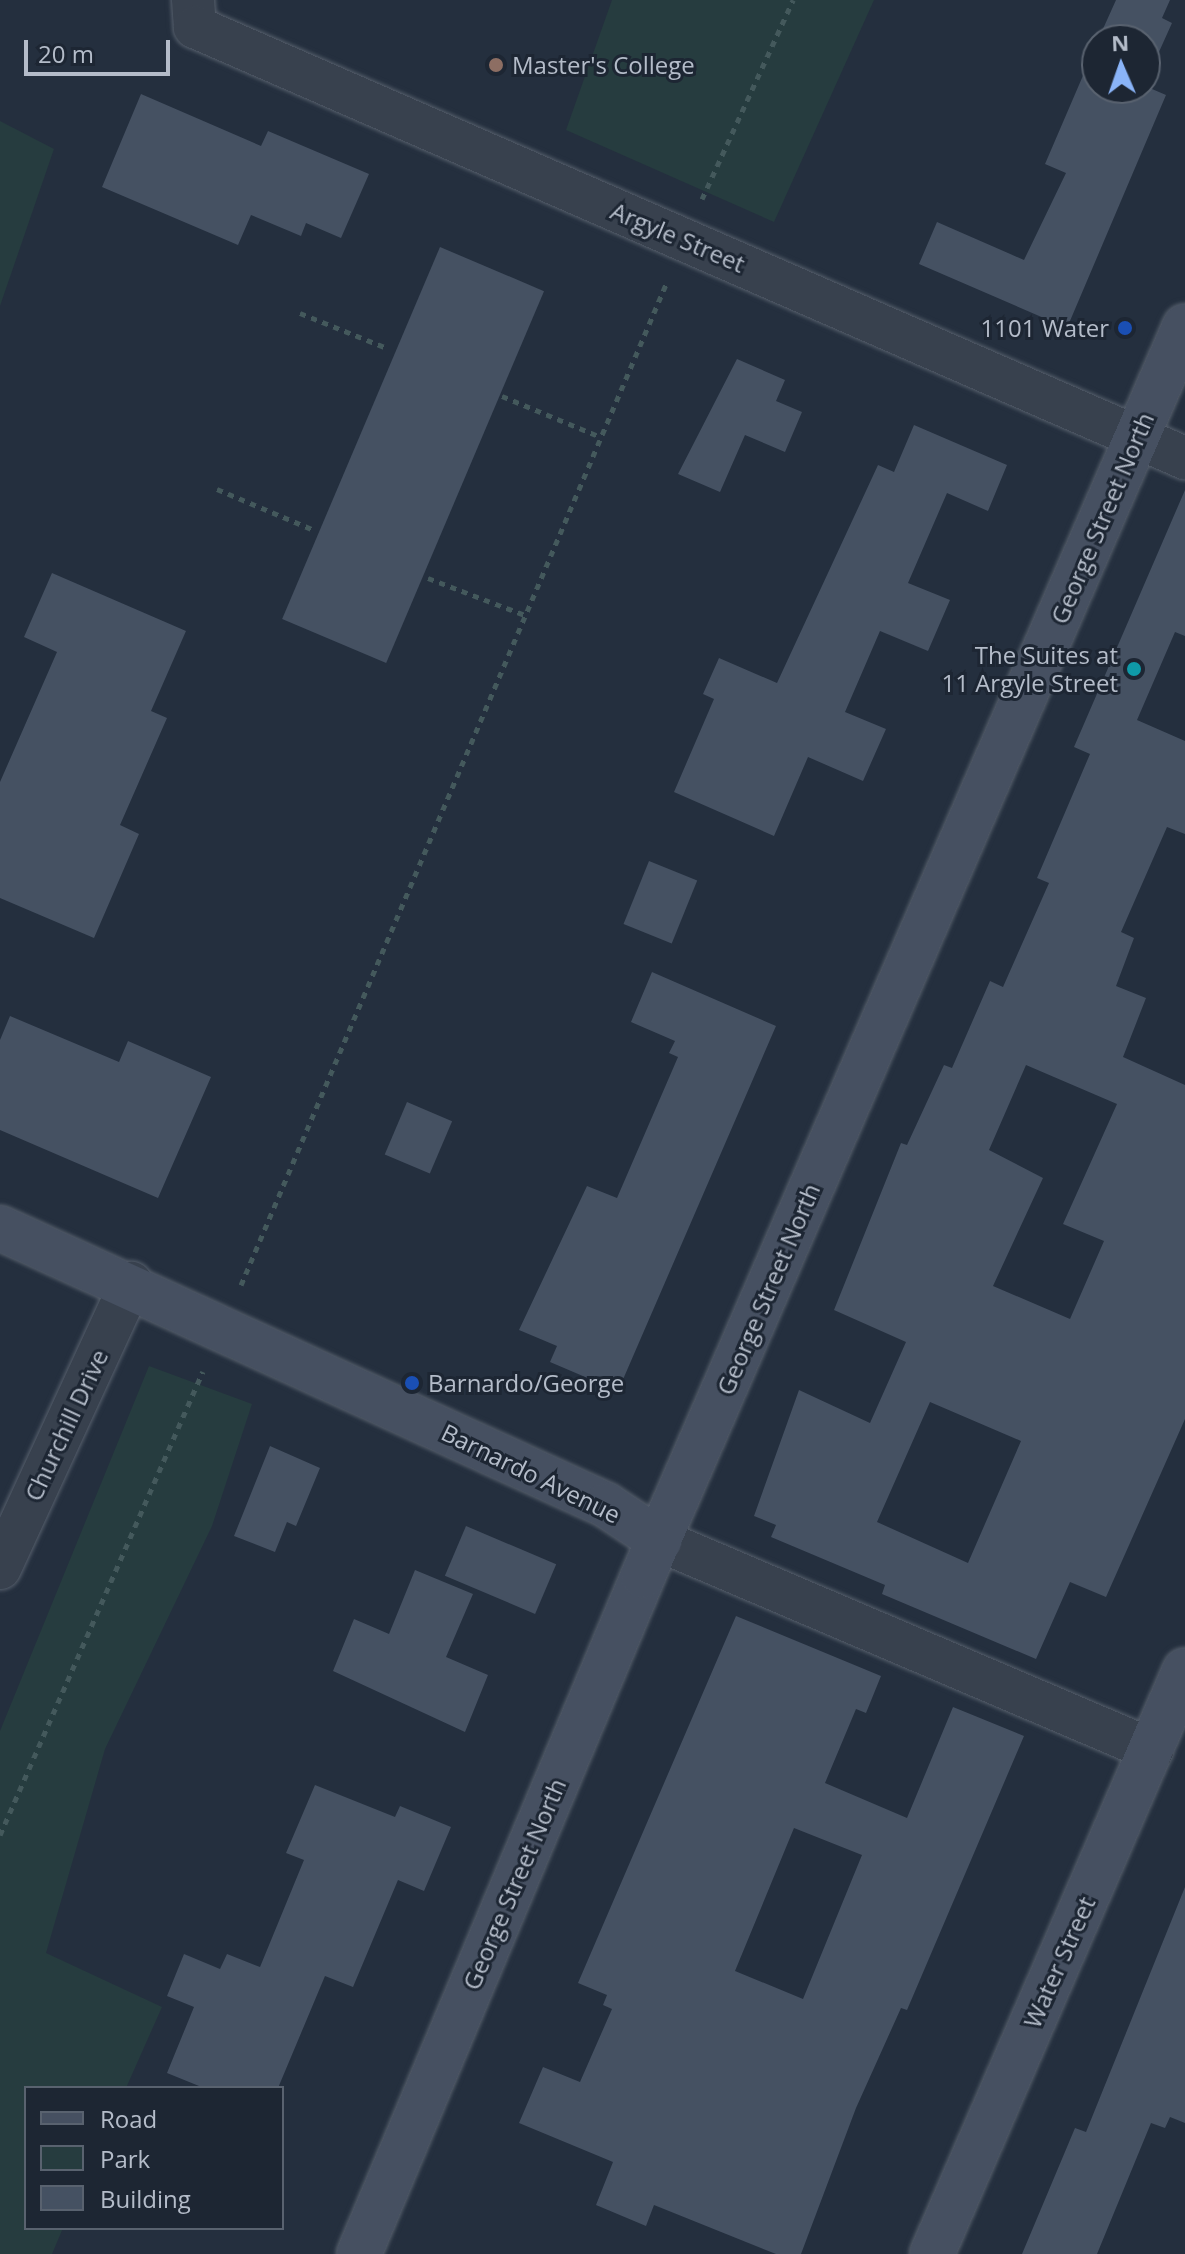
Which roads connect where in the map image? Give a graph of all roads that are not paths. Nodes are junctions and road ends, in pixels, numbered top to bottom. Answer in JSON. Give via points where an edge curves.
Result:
{"nodes":[{"id":1,"x":193,"y":0,"type":"edge"},
{"id":2,"x":1185,"y":326,"type":"edge"},
{"id":3,"x":1138,"y":435,"type":"junction"},
{"id":4,"x":1185,"y":458,"type":"edge"},
{"id":5,"x":0,"y":1228,"type":"edge"},
{"id":6,"x":131,"y":1283,"type":"junction"},
{"id":7,"x":659,"y":1540,"type":"junction"},
{"id":8,"x":0,"y":1568,"type":"edge"},
{"id":9,"x":1185,"y":1670,"type":"edge"},
{"id":10,"x":1152,"y":1750,"type":"junction"},
{"id":11,"x":359,"y":2254,"type":"edge"},
{"id":12,"x":932,"y":2254,"type":"edge"}],
"edges":[{"from":1,"to":3,"type":"street","name":"Argyle Street","via":[[195,27]]},
{"from":2,"to":3,"type":"main road","name":"George Street North"},
{"from":3,"to":4,"type":"street","name":"Argyle Street"},
{"from":3,"to":7,"type":"main road","name":"George Street North"},
{"from":5,"to":6,"type":"main road","name":"Barnardo Avenue"},
{"from":6,"to":7,"type":"main road","name":"Barnardo Avenue","via":[[606,1505]]},
{"from":6,"to":8,"type":"street","name":"Churchill Drive"},
{"from":7,"to":10,"type":"street","name":"Barnardo Avenue"},
{"from":7,"to":11,"type":"main road","name":"George Street North"},
{"from":9,"to":10,"type":"main road","name":"Water Street"},
{"from":10,"to":12,"type":"main road","name":"Water Street"}]}
